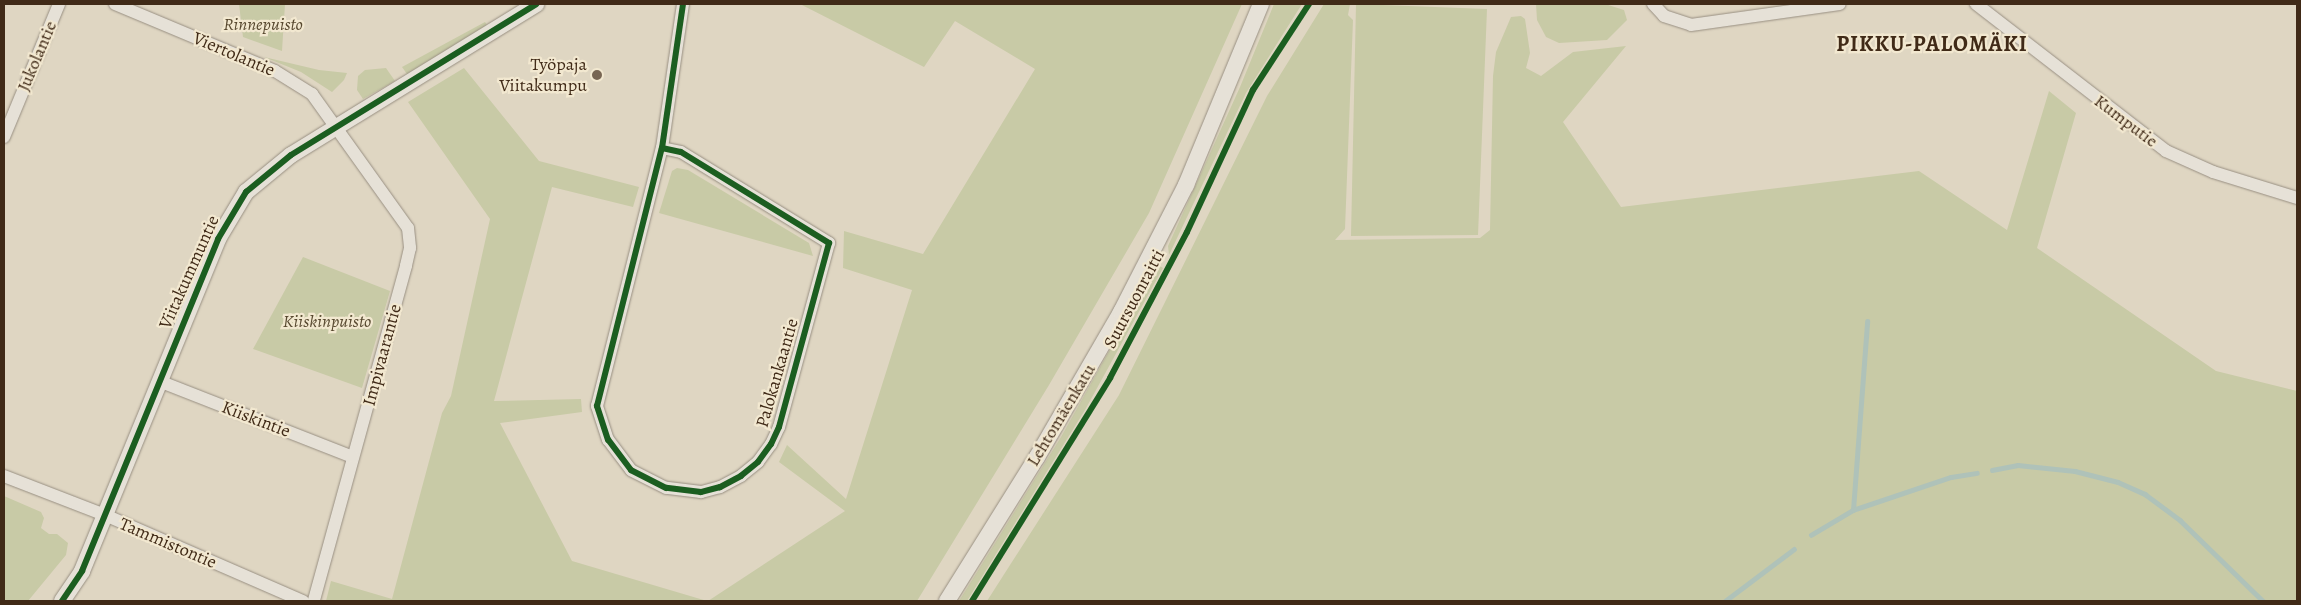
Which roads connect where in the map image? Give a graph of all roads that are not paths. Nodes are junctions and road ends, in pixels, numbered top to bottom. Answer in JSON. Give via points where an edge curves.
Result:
{"nodes":[{"id":1,"x":59,"y":4,"type":"edge"},
{"id":2,"x":115,"y":4,"type":"edge"},
{"id":3,"x":536,"y":4,"type":"edge"},
{"id":4,"x":682,"y":4,"type":"edge"},
{"id":5,"x":1261,"y":4,"type":"edge"},
{"id":6,"x":1653,"y":4,"type":"edge"},
{"id":7,"x":1840,"y":4,"type":"edge"},
{"id":8,"x":1976,"y":4,"type":"edge"},
{"id":9,"x":337,"y":127,"type":"junction"},
{"id":10,"x":4,"y":137,"type":"edge"},
{"id":11,"x":662,"y":148,"type":"junction"},
{"id":12,"x":2297,"y":198,"type":"edge"},
{"id":13,"x":159,"y":381,"type":"junction"},
{"id":14,"x":354,"y":457,"type":"junction"},
{"id":15,"x":4,"y":476,"type":"edge"},
{"id":16,"x":106,"y":515,"type":"junction"},
{"id":17,"x":62,"y":601,"type":"edge"},
{"id":18,"x":303,"y":601,"type":"edge"},
{"id":19,"x":314,"y":601,"type":"edge"},
{"id":20,"x":947,"y":601,"type":"edge"}],
"edges":[{"from":1,"to":10,"type":"street","name":"Jukolantie"},
{"from":2,"to":9,"type":"street","name":"Viertolantie","via":[[290,79],[312,94]]},
{"from":3,"to":9,"type":"street","name":"Viitakummuntie"},
{"from":4,"to":11,"type":"street","name":"Palokankaantie"},
{"from":5,"to":20,"type":"street","name":"Lehtomäenkatu","via":[[1215,120],[1143,270],[1081,384]]},
{"from":6,"to":7,"type":"street","via":[[1664,16],[1691,25]]},
{"from":8,"to":12,"type":"street","name":"Kumputie","via":[[2166,151],[2213,172]]},
{"from":9,"to":13,"type":"street","name":"Viitakummuntie","via":[[277,165],[251,187],[236,206]]},
{"from":9,"to":14,"type":"street","name":"Impivaarantie","via":[[401,216],[408,228],[410,248]]},
{"from":11,"to":11,"type":"street","name":"Palokankaantie","via":[[597,406],[608,440],[631,470],[666,488],[701,492],[741,476],[758,462],[771,444],[779,427],[828,243],[681,152]]},
{"from":13,"to":14,"type":"street","name":"Kiiskintie"},
{"from":13,"to":16,"type":"street","name":"Viitakummuntie"},
{"from":14,"to":19,"type":"street","name":"Impivaarantie"},
{"from":15,"to":16,"type":"street","name":"Tammistontie"},
{"from":16,"to":17,"type":"street","name":"Viitakummuntie","via":[[82,571]]},
{"from":16,"to":18,"type":"street","name":"Tammistontie"}]}
